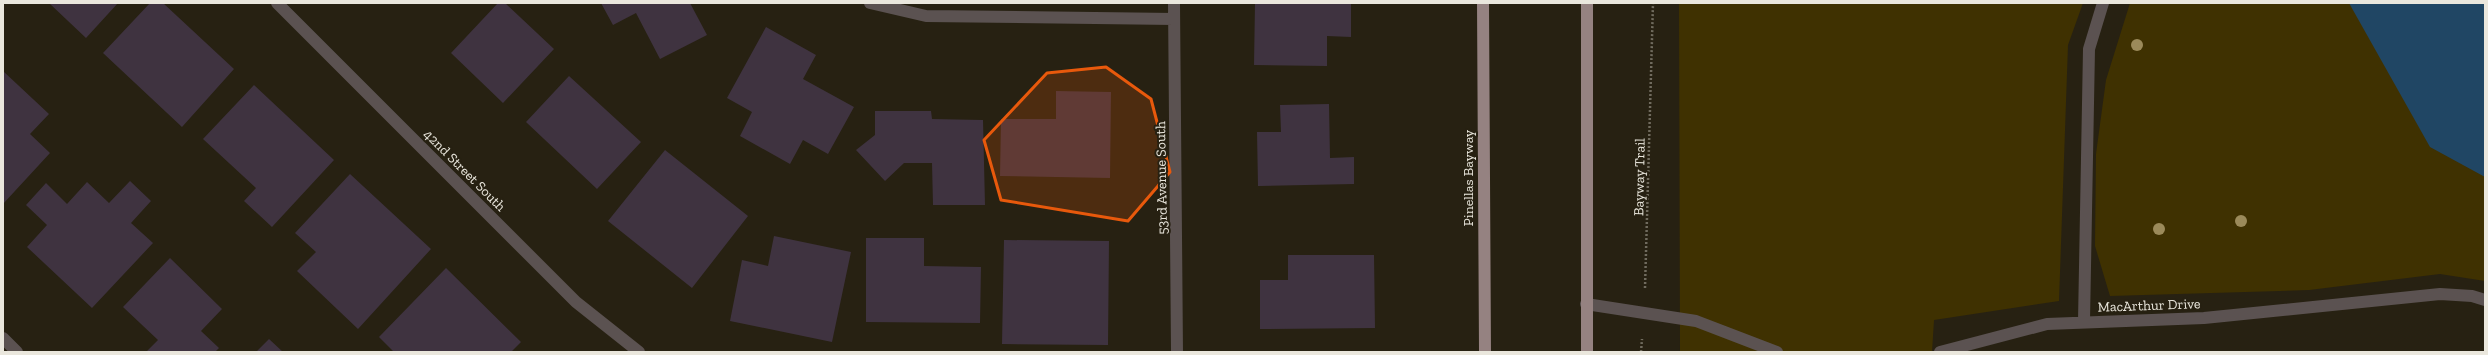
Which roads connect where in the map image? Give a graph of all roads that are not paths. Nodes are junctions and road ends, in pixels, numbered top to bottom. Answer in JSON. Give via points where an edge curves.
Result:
{"nodes":[{"id":1,"x":277,"y":3,"type":"edge"},
{"id":2,"x":870,"y":3,"type":"edge"},
{"id":3,"x":1174,"y":3,"type":"edge"},
{"id":4,"x":1483,"y":3,"type":"edge"},
{"id":5,"x":1587,"y":3,"type":"edge"},
{"id":6,"x":2103,"y":3,"type":"edge"},
{"id":7,"x":1174,"y":19,"type":"junction"},
{"id":8,"x":2485,"y":300,"type":"edge"},
{"id":9,"x":1586,"y":304,"type":"junction"},
{"id":10,"x":2084,"y":321,"type":"junction"},
{"id":11,"x":3,"y":338,"type":"edge"},
{"id":12,"x":17,"y":352,"type":"edge"},
{"id":13,"x":639,"y":352,"type":"edge"},
{"id":14,"x":1178,"y":352,"type":"edge"},
{"id":15,"x":1485,"y":352,"type":"edge"},
{"id":16,"x":1587,"y":352,"type":"edge"},
{"id":17,"x":1777,"y":352,"type":"edge"},
{"id":18,"x":1940,"y":352,"type":"edge"}],
"edges":[{"from":1,"to":13,"type":"street","name":"42nd Street South","via":[[576,302]]},
{"from":2,"to":7,"type":"street","via":[[926,16]]},
{"from":3,"to":7,"type":"street","name":"53rd Avenue South"},
{"from":4,"to":15,"type":"main road","name":"Pinellas Bayway"},
{"from":5,"to":9,"type":"main road"},
{"from":6,"to":10,"type":"street","name":"MacArthur Drive","via":[[2089,49]]},
{"from":7,"to":14,"type":"street","name":"53rd Avenue South"},
{"from":8,"to":10,"type":"street","name":"MacArthur Drive","via":[[2472,296],[2440,294],[2204,318],[2108,323]]},
{"from":9,"to":16,"type":"main road"},
{"from":9,"to":17,"type":"street","via":[[1696,321]]},
{"from":10,"to":18,"type":"street","via":[[2048,324]]},
{"from":11,"to":12,"type":"street"}]}
